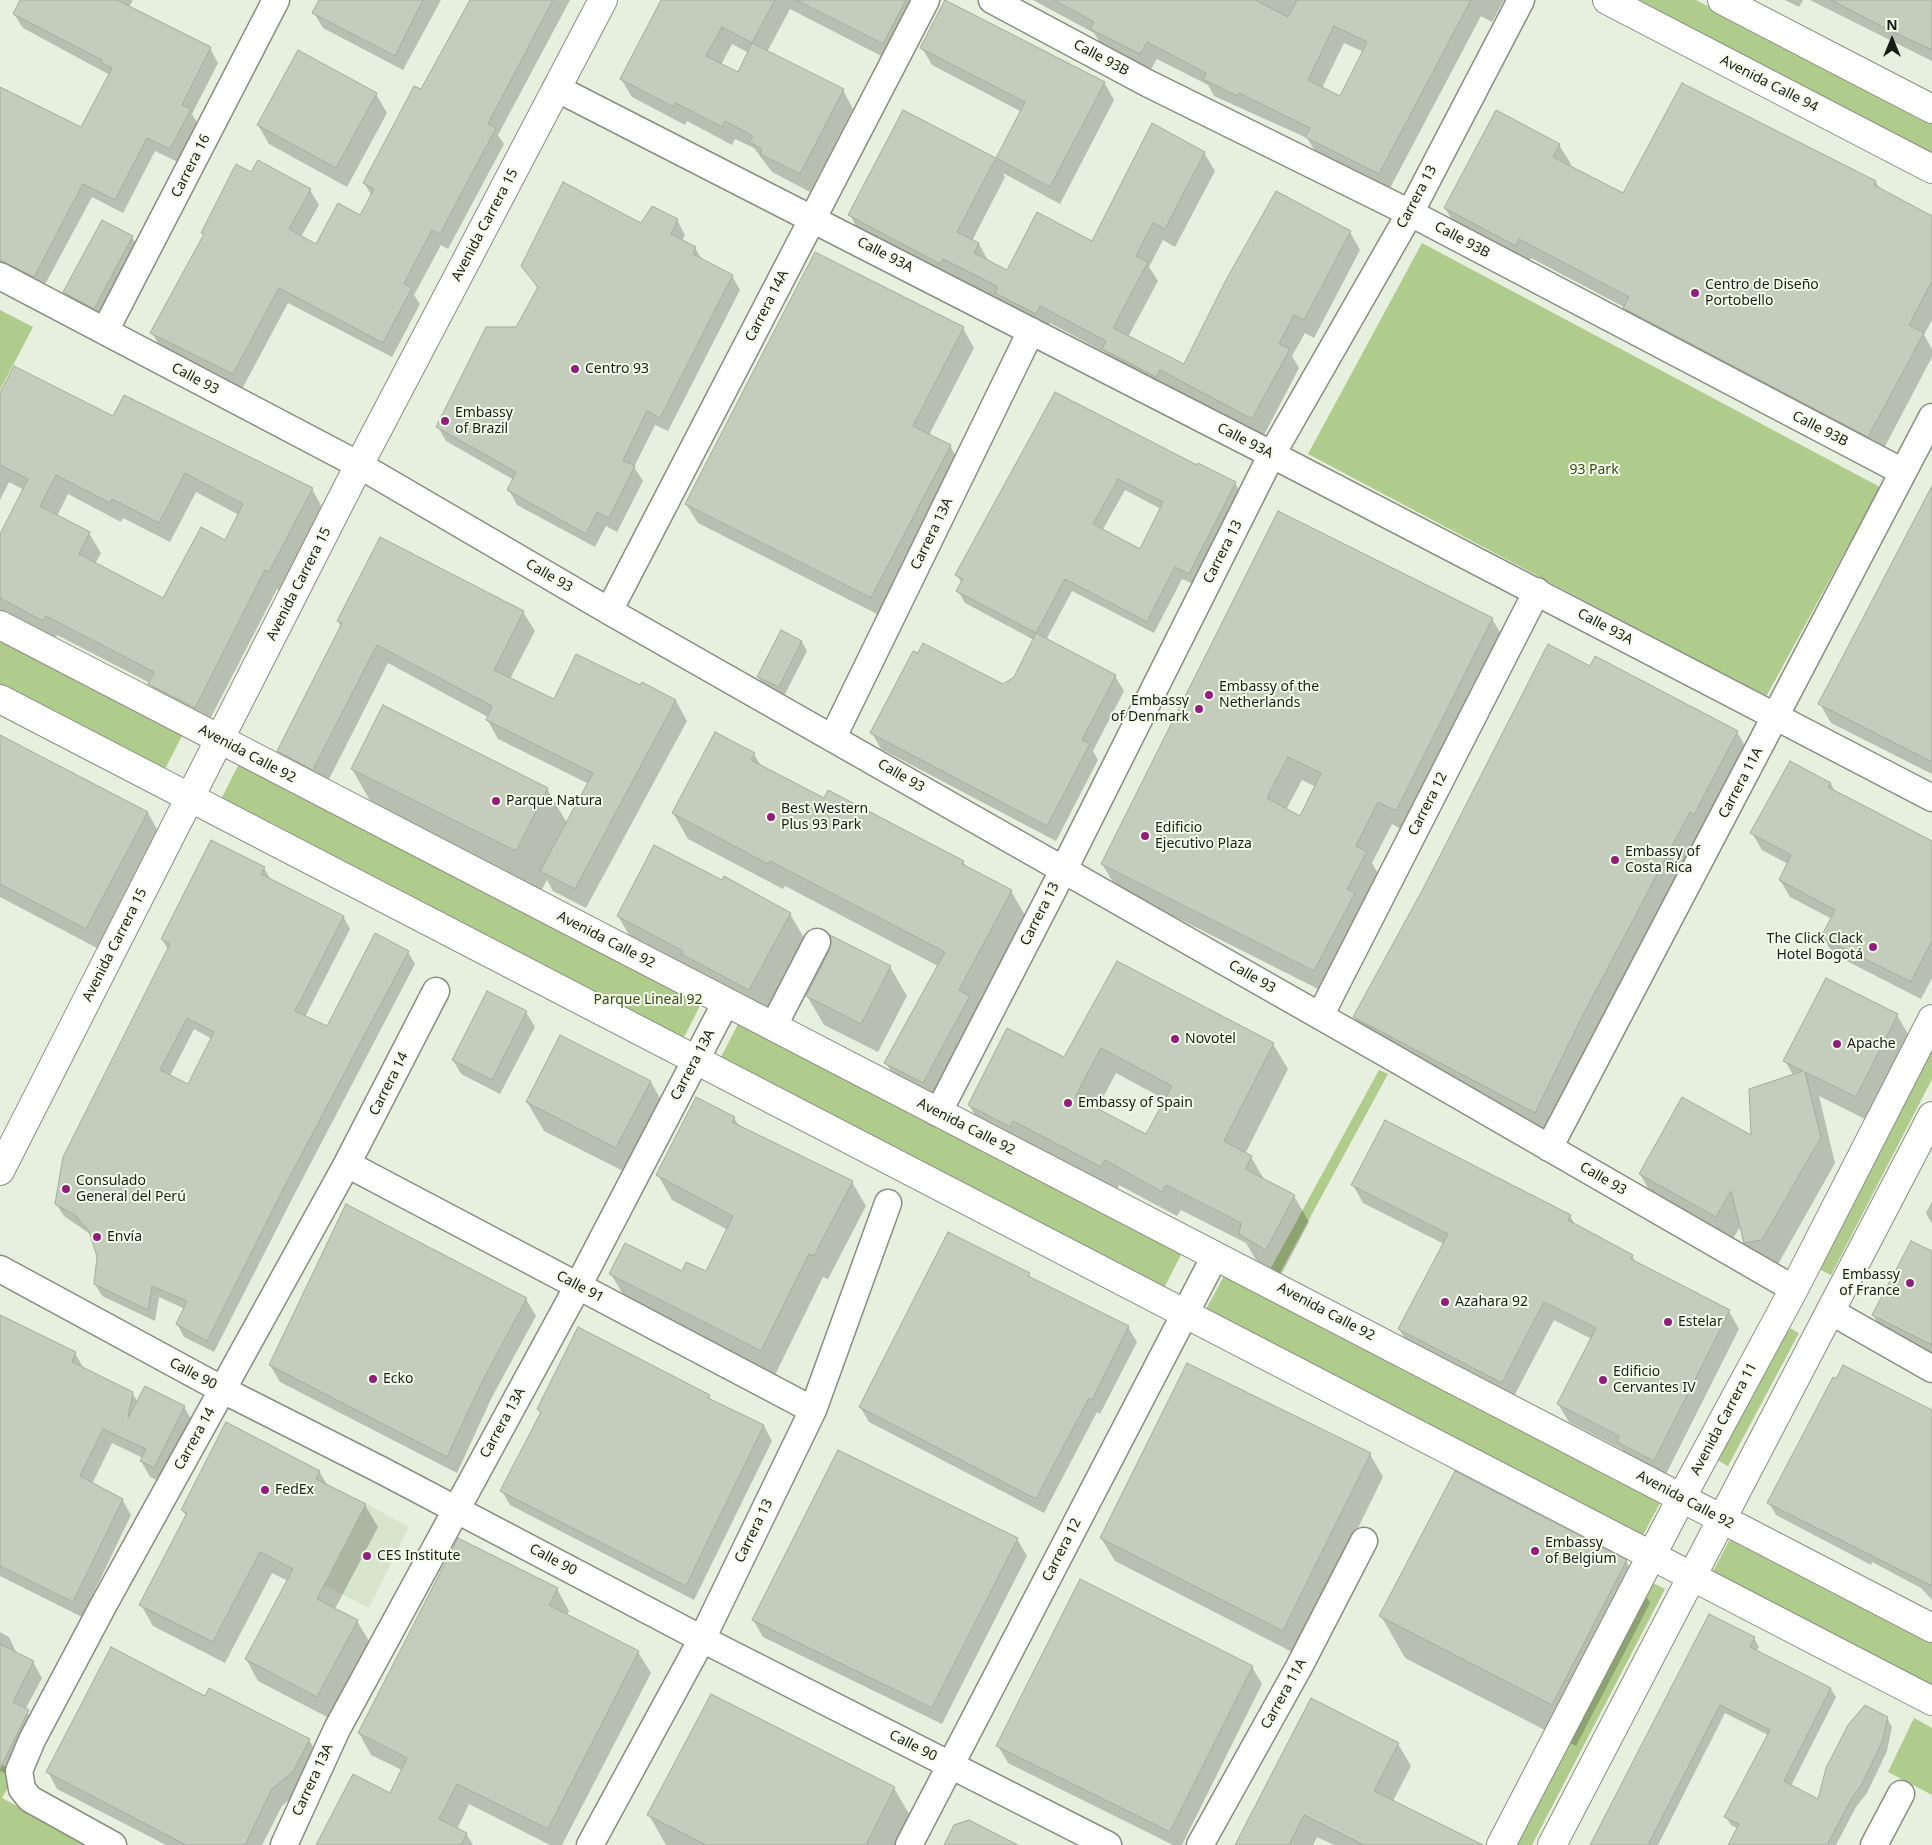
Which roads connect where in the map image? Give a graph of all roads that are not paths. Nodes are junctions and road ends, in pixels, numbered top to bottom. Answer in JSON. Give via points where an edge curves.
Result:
{"nodes":[{"id":1,"x":276,"y":0,"type":"edge"},
{"id":2,"x":602,"y":0,"type":"edge"},
{"id":3,"x":926,"y":0,"type":"edge"},
{"id":4,"x":992,"y":0,"type":"edge"},
{"id":5,"x":1521,"y":0,"type":"edge"},
{"id":6,"x":1606,"y":0,"type":"edge"},
{"id":7,"x":1722,"y":0,"type":"edge"},
{"id":8,"x":556,"y":88,"type":"junction"},
{"id":9,"x":1932,"y":109,"type":"edge"},
{"id":10,"x":1932,"y":169,"type":"edge"},
{"id":11,"x":1410,"y":213,"type":"junction"},
{"id":12,"x":813,"y":218,"type":"junction"},
{"id":13,"x":0,"y":276,"type":"edge"},
{"id":14,"x":105,"y":331,"type":"junction"},
{"id":15,"x":1031,"y":331,"type":"junction"},
{"id":16,"x":1932,"y":417,"type":"edge"},
{"id":17,"x":1272,"y":454,"type":"junction"},
{"id":18,"x":359,"y":466,"type":"junction"},
{"id":19,"x":1903,"y":472,"type":"junction"},
{"id":20,"x":1537,"y":591,"type":"junction"},
{"id":21,"x":610,"y":611,"type":"junction"},
{"id":22,"x":0,"y":625,"type":"edge"},
{"id":23,"x":0,"y":698,"type":"edge"},
{"id":24,"x":1776,"y":716,"type":"junction"},
{"id":25,"x":833,"y":737,"type":"junction"},
{"id":26,"x":220,"y":740,"type":"junction"},
{"id":27,"x":190,"y":798,"type":"junction"},
{"id":28,"x":1932,"y":798,"type":"edge"},
{"id":29,"x":1063,"y":870,"type":"junction"},
{"id":30,"x":817,"y":942,"type":"dead end"},
{"id":31,"x":436,"y":991,"type":"dead end"},
{"id":32,"x":726,"y":1002,"type":"junction"},
{"id":33,"x":1320,"y":1016,"type":"junction"},
{"id":34,"x":1932,"y":1019,"type":"edge"},
{"id":35,"x":773,"y":1026,"type":"junction"},
{"id":36,"x":696,"y":1059,"type":"junction"},
{"id":37,"x":938,"y":1112,"type":"junction"},
{"id":38,"x":1932,"y":1116,"type":"edge"},
{"id":39,"x":1549,"y":1148,"type":"junction"},
{"id":40,"x":348,"y":1164,"type":"junction"},
{"id":41,"x":0,"y":1171,"type":"edge"},
{"id":42,"x":888,"y":1203,"type":"dead end"},
{"id":43,"x":1215,"y":1256,"type":"junction"},
{"id":44,"x":0,"y":1269,"type":"edge"},
{"id":45,"x":578,"y":1286,"type":"junction"},
{"id":46,"x":1794,"y":1289,"type":"junction"},
{"id":47,"x":1830,"y":1311,"type":"junction"},
{"id":48,"x":1185,"y":1313,"type":"junction"},
{"id":49,"x":1932,"y":1369,"type":"edge"},
{"id":50,"x":222,"y":1390,"type":"junction"},
{"id":51,"x":813,"y":1410,"type":"junction"},
{"id":52,"x":1682,"y":1497,"type":"junction"},
{"id":53,"x":455,"y":1509,"type":"junction"},
{"id":54,"x":1721,"y":1519,"type":"junction"},
{"id":55,"x":1364,"y":1541,"type":"dead end"},
{"id":56,"x":1652,"y":1556,"type":"junction"},
{"id":57,"x":1692,"y":1576,"type":"junction"},
{"id":58,"x":1932,"y":1628,"type":"edge"},
{"id":59,"x":702,"y":1639,"type":"junction"},
{"id":60,"x":1932,"y":1701,"type":"edge"},
{"id":61,"x":951,"y":1765,"type":"junction"},
{"id":62,"x":1901,"y":1794,"type":"dead end"},
{"id":63,"x":113,"y":1845,"type":"edge"},
{"id":64,"x":284,"y":1845,"type":"edge"},
{"id":65,"x":590,"y":1845,"type":"edge"},
{"id":66,"x":910,"y":1845,"type":"edge"},
{"id":67,"x":1108,"y":1845,"type":"edge"},
{"id":68,"x":1200,"y":1845,"type":"edge"},
{"id":69,"x":1501,"y":1845,"type":"edge"},
{"id":70,"x":1552,"y":1845,"type":"edge"},
{"id":71,"x":1874,"y":1845,"type":"edge"}],
"edges":[{"from":1,"to":14,"type":"street","name":"Carrera 16"},
{"from":2,"to":8,"type":"main road","name":"Avenida Carrera 15"},
{"from":3,"to":12,"type":"street","name":"Carrera 14A"},
{"from":4,"to":11,"type":"street","name":"Calle 93B","via":[[1147,82]]},
{"from":5,"to":11,"type":"street","name":"Carrera 13"},
{"from":6,"to":10,"type":"main road","name":"Avenida Calle 94"},
{"from":7,"to":9,"type":"main road"},
{"from":8,"to":12,"type":"street","name":"Calle 93A"},
{"from":8,"to":18,"type":"main road","name":"Avenida Carrera 15"},
{"from":11,"to":17,"type":"street","name":"Carrera 13"},
{"from":11,"to":19,"type":"street","name":"Calle 93B"},
{"from":12,"to":15,"type":"street","name":"Calle 93A"},
{"from":12,"to":21,"type":"street","name":"Carrera 14A"},
{"from":13,"to":14,"type":"street","name":"Calle 93"},
{"from":14,"to":18,"type":"street","name":"Calle 93"},
{"from":15,"to":17,"type":"street","name":"Calle 93A"},
{"from":15,"to":25,"type":"street","name":"Carrera 13A"},
{"from":16,"to":19,"type":"street","name":"Carrera 11A"},
{"from":17,"to":20,"type":"street","name":"Calle 93A"},
{"from":17,"to":29,"type":"street","name":"Carrera 13"},
{"from":18,"to":21,"type":"street","name":"Calle 93"},
{"from":18,"to":26,"type":"main road","name":"Avenida Carrera 15"},
{"from":19,"to":24,"type":"street","name":"Carrera 11A"},
{"from":20,"to":24,"type":"street","name":"Calle 93A"},
{"from":20,"to":33,"type":"street","name":"Carrera 12"},
{"from":21,"to":25,"type":"street","name":"Calle 93"},
{"from":22,"to":26,"type":"main road","name":"Avenida Calle 92"},
{"from":23,"to":27,"type":"main road"},
{"from":24,"to":28,"type":"street","name":"Calle 93A"},
{"from":24,"to":39,"type":"street","name":"Carrera 11A"},
{"from":25,"to":29,"type":"street","name":"Calle 93"},
{"from":26,"to":27,"type":"main road","name":"Avenida Carrera 15"},
{"from":26,"to":32,"type":"main road","name":"Avenida Calle 92"},
{"from":27,"to":36,"type":"main road"},
{"from":27,"to":41,"type":"main road","name":"Avenida Carrera 15"},
{"from":29,"to":33,"type":"street","name":"Calle 93"},
{"from":29,"to":37,"type":"street","name":"Carrera 13"},
{"from":30,"to":35,"type":"street"},
{"from":31,"to":40,"type":"street","name":"Carrera 14"},
{"from":32,"to":35,"type":"main road","name":"Avenida Calle 92"},
{"from":32,"to":36,"type":"street","name":"Carrera 13A"},
{"from":33,"to":39,"type":"street","name":"Calle 93"},
{"from":34,"to":46,"type":"main road","name":"Avenida Carrera 11"},
{"from":35,"to":37,"type":"main road","name":"Avenida Calle 92"},
{"from":36,"to":45,"type":"street","name":"Carrera 13A"},
{"from":36,"to":48,"type":"main road"},
{"from":37,"to":43,"type":"main road","name":"Avenida Calle 92"},
{"from":38,"to":47,"type":"main road"},
{"from":39,"to":46,"type":"street","name":"Calle 93"},
{"from":40,"to":45,"type":"street","name":"Calle 91"},
{"from":40,"to":50,"type":"street","name":"Carrera 14"},
{"from":42,"to":51,"type":"street","name":"Carrera 13"},
{"from":43,"to":48,"type":"street","name":"Carrera 12"},
{"from":43,"to":52,"type":"main road","name":"Avenida Calle 92"},
{"from":44,"to":50,"type":"street","name":"Calle 90"},
{"from":45,"to":51,"type":"street","name":"Calle 91"},
{"from":45,"to":53,"type":"street","name":"Carrera 13A"},
{"from":46,"to":52,"type":"main road","name":"Avenida Carrera 11"},
{"from":47,"to":49,"type":"street"},
{"from":47,"to":54,"type":"main road"},
{"from":48,"to":56,"type":"main road"},
{"from":48,"to":61,"type":"street","name":"Carrera 12"},
{"from":50,"to":53,"type":"street","name":"Calle 90"},
{"from":50,"to":63,"type":"street","name":"Carrera 14","via":[[32,1740],[20,1771],[22,1789],[30,1799]]},
{"from":51,"to":59,"type":"street","name":"Carrera 13"},
{"from":52,"to":54,"type":"main road","name":"Avenida Calle 92"},
{"from":52,"to":56,"type":"main road","name":"Avenida Carrera 11"},
{"from":53,"to":59,"type":"street","name":"Calle 90"},
{"from":53,"to":64,"type":"street","name":"Carrera 13A","via":[[337,1729]]},
{"from":54,"to":57,"type":"main road"},
{"from":54,"to":58,"type":"main road","name":"Avenida Calle 92"},
{"from":55,"to":68,"type":"street","name":"Carrera 11A"},
{"from":56,"to":57,"type":"main road"},
{"from":56,"to":69,"type":"main road","name":"Avenida Carrera 11"},
{"from":57,"to":60,"type":"main road"},
{"from":57,"to":70,"type":"main road"},
{"from":59,"to":61,"type":"street","name":"Calle 90"},
{"from":59,"to":65,"type":"street","name":"Carrera 13"},
{"from":61,"to":66,"type":"street","name":"Carrera 12"},
{"from":61,"to":67,"type":"street","name":"Calle 90"},
{"from":62,"to":71,"type":"street"}]}
